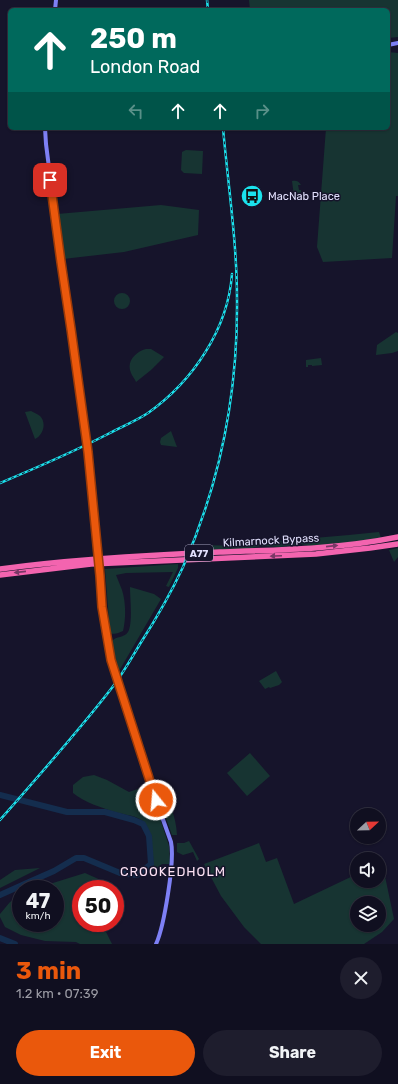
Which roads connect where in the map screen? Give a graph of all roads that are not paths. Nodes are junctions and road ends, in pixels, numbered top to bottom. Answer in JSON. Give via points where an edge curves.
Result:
{"nodes":[{"id":1,"x":45,"y":130,"type":"edge"},
{"id":2,"x":398,"y":537,"type":"edge"},
{"id":3,"x":398,"y":544,"type":"edge"},
{"id":4,"x":0,"y":569,"type":"edge"},
{"id":5,"x":0,"y":575,"type":"edge"},
{"id":6,"x":156,"y":944,"type":"edge"}],
"edges":[{"from":1,"to":6,"type":"main road","bridge":true,"via":[[88,452],[106,636],[115,673],[173,849],[169,886]]},
{"from":4,"to":2,"type":"highway","name":"Kilmarnock Bypass","number":"A77","one_way":true,"via":[[92,559],[316,548]]},
{"from":3,"to":5,"type":"highway","name":"Kilmarnock Bypass","number":"A77","one_way":true,"via":[[316,554],[91,564]]}]}
